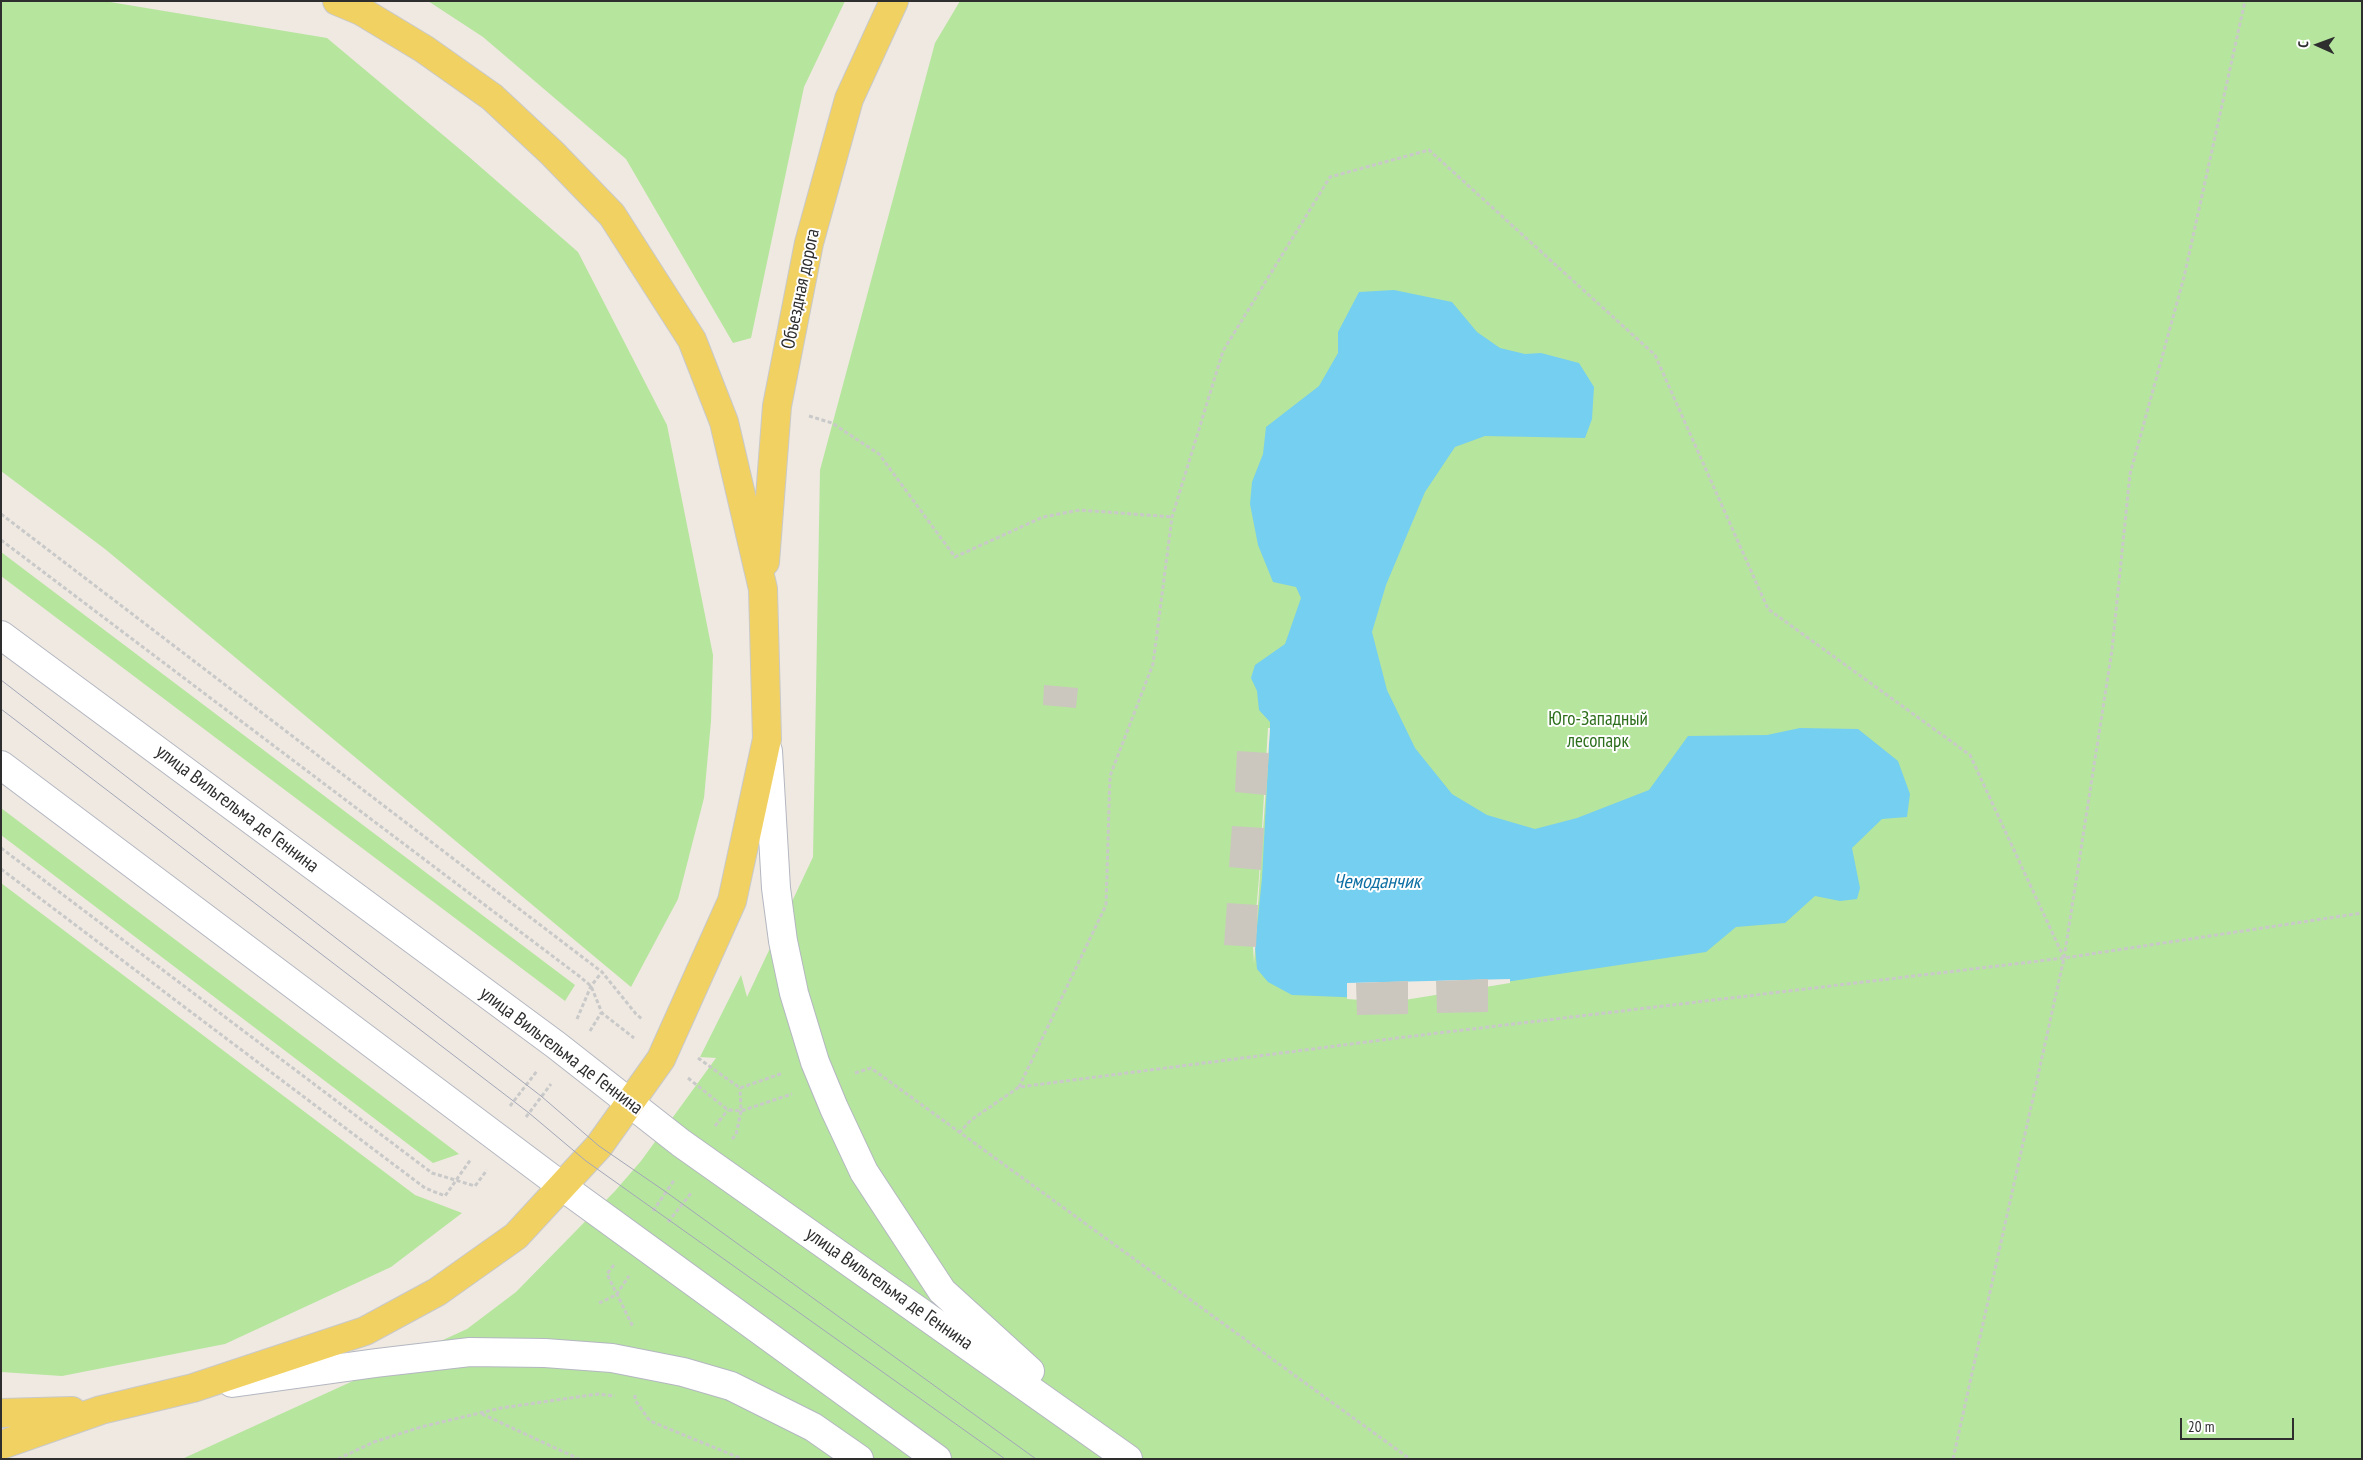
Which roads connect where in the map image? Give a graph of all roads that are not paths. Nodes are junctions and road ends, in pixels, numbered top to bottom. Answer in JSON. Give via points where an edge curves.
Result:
{"nodes":[{"id":1,"x":337,"y":1,"type":"edge"},
{"id":2,"x":894,"y":1,"type":"edge"},
{"id":3,"x":764,"y":589,"type":"junction"},
{"id":4,"x":1,"y":635,"type":"edge"},
{"id":5,"x":767,"y":739,"type":"junction"},
{"id":6,"x":1,"y":765,"type":"edge"},
{"id":7,"x":629,"y":1103,"type":"junction"},
{"id":8,"x":563,"y":1187,"type":"junction"},
{"id":9,"x":193,"y":1388,"type":"junction"},
{"id":10,"x":101,"y":1410,"type":"junction"},
{"id":11,"x":1,"y":1413,"type":"edge"},
{"id":12,"x":1089,"y":1430,"type":"junction"},
{"id":13,"x":1,"y":1445,"type":"edge"},
{"id":14,"x":859,"y":1459,"type":"edge"},
{"id":15,"x":936,"y":1459,"type":"edge"},
{"id":16,"x":1128,"y":1459,"type":"edge"}],
"edges":[{"from":1,"to":3,"type":"main road","via":[[361,11],[424,49],[492,97],[612,215],[692,340],[724,422]]},
{"from":2,"to":3,"type":"main road","name":"Объездная дорога","via":[[849,100],[809,243],[777,406]]},
{"from":3,"to":5,"type":"main road"},
{"from":4,"to":7,"type":"main road","name":"улица Вильгельма де Геннина"},
{"from":5,"to":7,"type":"main road","via":[[732,901],[666,1049]]},
{"from":5,"to":12,"type":"main road","via":[[776,888],[794,993],[820,1073],[864,1172],[942,1291],[1034,1374]]},
{"from":6,"to":8,"type":"main road"},
{"from":7,"to":8,"type":"main road","via":[[599,1146]]},
{"from":7,"to":12,"type":"main road","name":"улица Вильгельма де Геннина"},
{"from":8,"to":9,"type":"main road","via":[[516,1236],[437,1292],[365,1332]]},
{"from":8,"to":15,"type":"main road"},
{"from":9,"to":10,"type":"main road"},
{"from":9,"to":14,"type":"main road","via":[[470,1352],[612,1358],[683,1372],[731,1386],[812,1427]]},
{"from":10,"to":11,"type":"main road"},
{"from":10,"to":13,"type":"main road"},
{"from":12,"to":16,"type":"main road","name":"улица Вильгельма де Геннина"}]}
